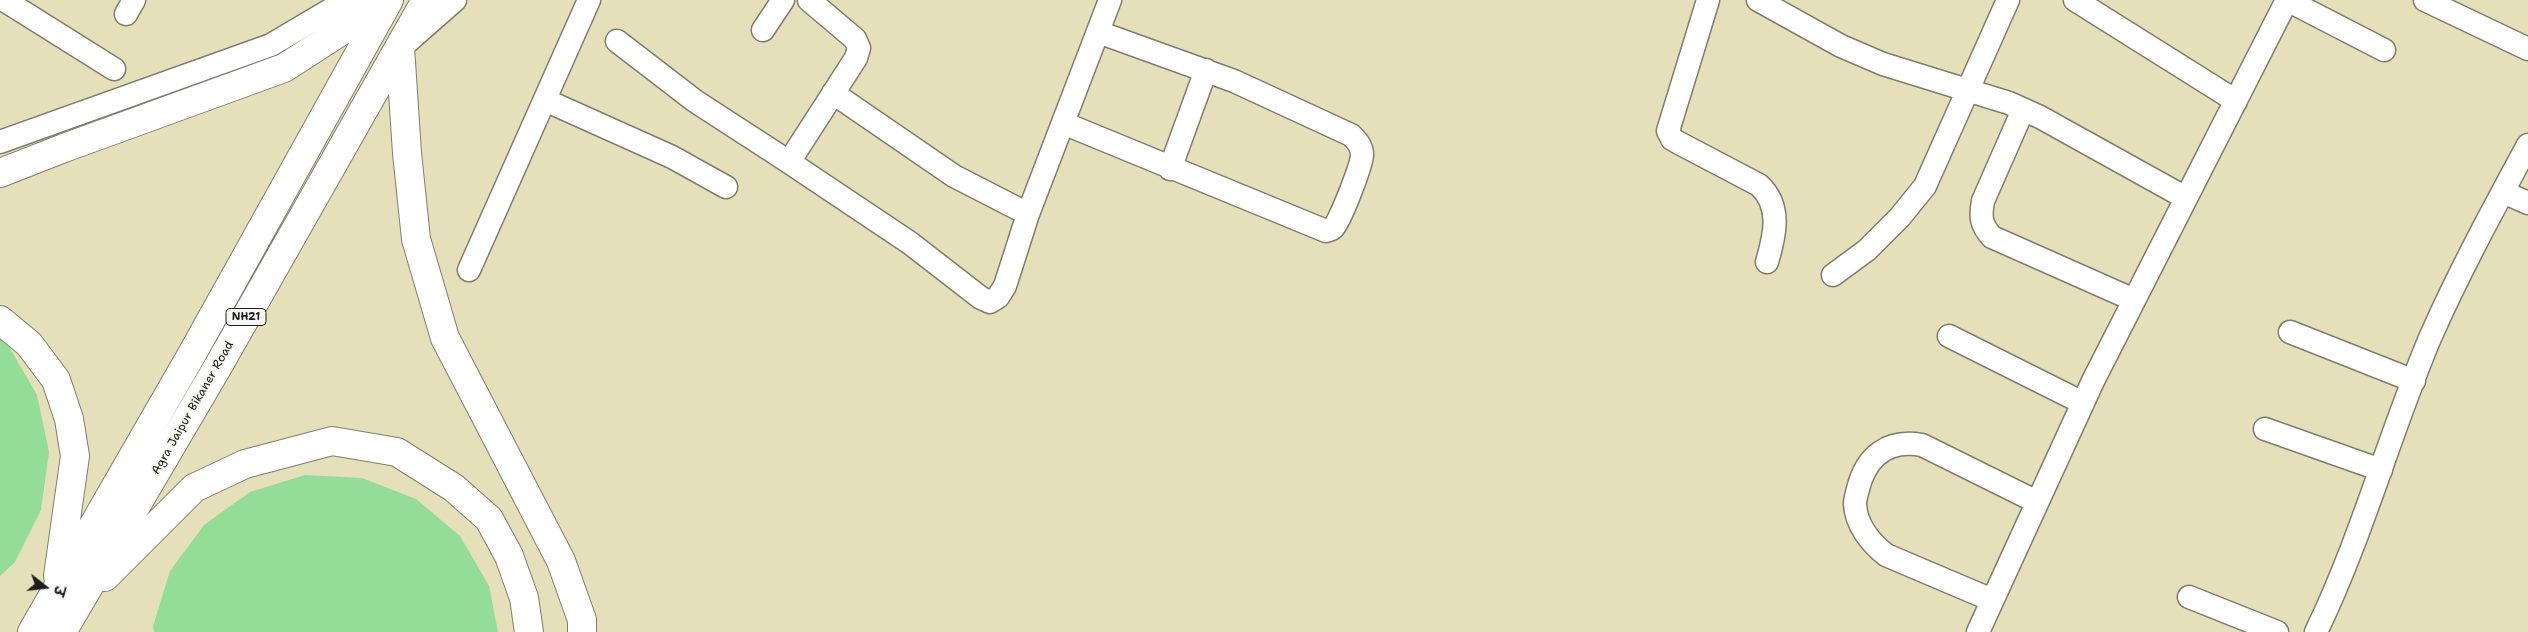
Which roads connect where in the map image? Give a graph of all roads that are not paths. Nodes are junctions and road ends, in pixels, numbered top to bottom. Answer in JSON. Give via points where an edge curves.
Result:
{"nodes":[{"id":1,"x":4,"y":0,"type":"edge"},
{"id":2,"x":347,"y":0,"type":"edge"},
{"id":3,"x":374,"y":0,"type":"edge"},
{"id":4,"x":389,"y":0,"type":"edge"},
{"id":5,"x":426,"y":0,"type":"edge"},
{"id":6,"x":455,"y":0,"type":"edge"},
{"id":7,"x":589,"y":0,"type":"edge"},
{"id":8,"x":783,"y":0,"type":"edge"},
{"id":9,"x":809,"y":0,"type":"edge"},
{"id":10,"x":1110,"y":0,"type":"edge"},
{"id":11,"x":1708,"y":0,"type":"edge"},
{"id":12,"x":1758,"y":0,"type":"edge"},
{"id":13,"x":2008,"y":0,"type":"edge"},
{"id":14,"x":2075,"y":0,"type":"edge"},
{"id":15,"x":2287,"y":0,"type":"edge"},
{"id":16,"x":2425,"y":0,"type":"edge"},
{"id":17,"x":763,"y":30,"type":"dead end"},
{"id":18,"x":1098,"y":32,"type":"junction"},
{"id":19,"x":617,"y":41,"type":"dead end"},
{"id":20,"x":400,"y":47,"type":"junction"},
{"id":21,"x":2528,"y":49,"type":"edge"},
{"id":22,"x":2384,"y":50,"type":"dead end"},
{"id":23,"x":114,"y":69,"type":"dead end"},
{"id":24,"x":1206,"y":70,"type":"junction"},
{"id":25,"x":1968,"y":90,"type":"junction"},
{"id":26,"x":833,"y":93,"type":"junction"},
{"id":27,"x":544,"y":100,"type":"junction"},
{"id":28,"x":2236,"y":101,"type":"junction"},
{"id":29,"x":2023,"y":110,"type":"junction"},
{"id":30,"x":1063,"y":123,"type":"junction"},
{"id":31,"x":6,"y":134,"type":"edge"},
{"id":32,"x":2528,"y":145,"type":"edge"},
{"id":33,"x":789,"y":162,"type":"junction"},
{"id":34,"x":1170,"y":169,"type":"junction"},
{"id":35,"x":0,"y":174,"type":"edge"},
{"id":36,"x":726,"y":187,"type":"dead end"},
{"id":37,"x":2503,"y":192,"type":"junction"},
{"id":38,"x":2186,"y":198,"type":"junction"},
{"id":39,"x":2528,"y":203,"type":"edge"},
{"id":40,"x":1028,"y":214,"type":"junction"},
{"id":41,"x":1767,"y":262,"type":"dead end"},
{"id":42,"x":469,"y":270,"type":"dead end"},
{"id":43,"x":1833,"y":274,"type":"dead end"},
{"id":44,"x":2134,"y":300,"type":"junction"},
{"id":45,"x":0,"y":320,"type":"edge"},
{"id":46,"x":2290,"y":332,"type":"dead end"},
{"id":47,"x":1949,"y":336,"type":"dead end"},
{"id":48,"x":2414,"y":381,"type":"junction"},
{"id":49,"x":2083,"y":403,"type":"junction"},
{"id":50,"x":2265,"y":429,"type":"dead end"},
{"id":51,"x":2381,"y":470,"type":"junction"},
{"id":52,"x":2037,"y":502,"type":"junction"},
{"id":53,"x":2189,"y":597,"type":"dead end"},
{"id":54,"x":66,"y":598,"type":"junction"},
{"id":55,"x":1992,"y":600,"type":"junction"},
{"id":56,"x":32,"y":632,"type":"edge"},
{"id":57,"x":62,"y":632,"type":"edge"},
{"id":58,"x":529,"y":632,"type":"edge"},
{"id":59,"x":582,"y":632,"type":"edge"},
{"id":60,"x":1978,"y":632,"type":"edge"},
{"id":61,"x":2277,"y":632,"type":"edge"},
{"id":62,"x":2316,"y":632,"type":"edge"}],
"edges":[{"from":1,"to":23,"type":"street"},
{"from":2,"to":31,"type":"street","via":[[272,45]]},
{"from":3,"to":35,"type":"highway","via":[[346,28],[284,68]]},
{"from":4,"to":54,"type":"highway","name":"Agra Jaipur Bikaner Road","number":"NH21","via":[[197,346]]},
{"from":5,"to":20,"type":"highway","name":"Agra Jaipur Bikaner Road","number":"NH21"},
{"from":6,"to":20,"type":"street"},
{"from":7,"to":27,"type":"street"},
{"from":8,"to":17,"type":"street"},
{"from":9,"to":26,"type":"street","via":[[856,39],[859,48]]},
{"from":10,"to":18,"type":"street"},
{"from":11,"to":41,"type":"street","via":[[1668,130],[1672,139],[1758,185],[1767,193],[1776,225]]},
{"from":12,"to":25,"type":"street","via":[[1874,61]]},
{"from":13,"to":25,"type":"street"},
{"from":14,"to":28,"type":"street"},
{"from":15,"to":22,"type":"street"},
{"from":15,"to":28,"type":"street"},
{"from":16,"to":21,"type":"street"},
{"from":18,"to":24,"type":"street"},
{"from":18,"to":30,"type":"street"},
{"from":19,"to":33,"type":"street","via":[[688,96]]},
{"from":20,"to":54,"type":"highway","name":"Agra Jaipur Bikaner Road","number":"NH21","via":[[220,363]]},
{"from":20,"to":59,"type":"highway","via":[[416,239],[445,338],[561,560],[582,620]]},
{"from":24,"to":34,"type":"street"},
{"from":24,"to":34,"type":"street","via":[[1350,135],[1362,152],[1361,164],[1339,219],[1333,228],[1326,231]]},
{"from":25,"to":29,"type":"street"},
{"from":25,"to":43,"type":"street","via":[[1924,186],[1900,217],[1866,250]]},
{"from":26,"to":33,"type":"street"},
{"from":26,"to":40,"type":"street","via":[[954,176]]},
{"from":27,"to":36,"type":"street","via":[[672,157]]},
{"from":27,"to":42,"type":"street"},
{"from":28,"to":38,"type":"street"},
{"from":29,"to":38,"type":"street"},
{"from":29,"to":44,"type":"street","via":[[1983,200],[1980,215],[1983,227],[1992,237]]},
{"from":30,"to":34,"type":"street"},
{"from":30,"to":40,"type":"street"},
{"from":32,"to":37,"type":"street"},
{"from":33,"to":40,"type":"street","via":[[910,243],[990,302],[1005,286]]},
{"from":37,"to":39,"type":"street"},
{"from":37,"to":48,"type":"street","via":[[2456,282]]},
{"from":38,"to":44,"type":"street"},
{"from":44,"to":49,"type":"street"},
{"from":45,"to":54,"type":"highway","via":[[29,344],[56,380],[69,419],[75,456]]},
{"from":46,"to":48,"type":"street"},
{"from":47,"to":49,"type":"street"},
{"from":48,"to":51,"type":"street"},
{"from":49,"to":52,"type":"street"},
{"from":50,"to":51,"type":"street"},
{"from":51,"to":62,"type":"street","via":[[2344,570]]},
{"from":52,"to":55,"type":"street"},
{"from":52,"to":55,"type":"street","via":[[1922,445],[1908,442],[1887,448],[1870,459],[1861,478],[1855,504],[1871,543],[1886,555]]},
{"from":53,"to":61,"type":"street"},
{"from":54,"to":56,"type":"highway","name":"Agra Jaipur Bikaner Road","number":"NH21"},
{"from":54,"to":57,"type":"highway","name":"Agra Jaipur Bikaner Road","number":"NH21"},
{"from":54,"to":58,"type":"highway","via":[[194,488],[245,464],[332,441],[397,452],[454,488],[489,519],[509,556],[524,598]]},
{"from":55,"to":60,"type":"street"}]}
